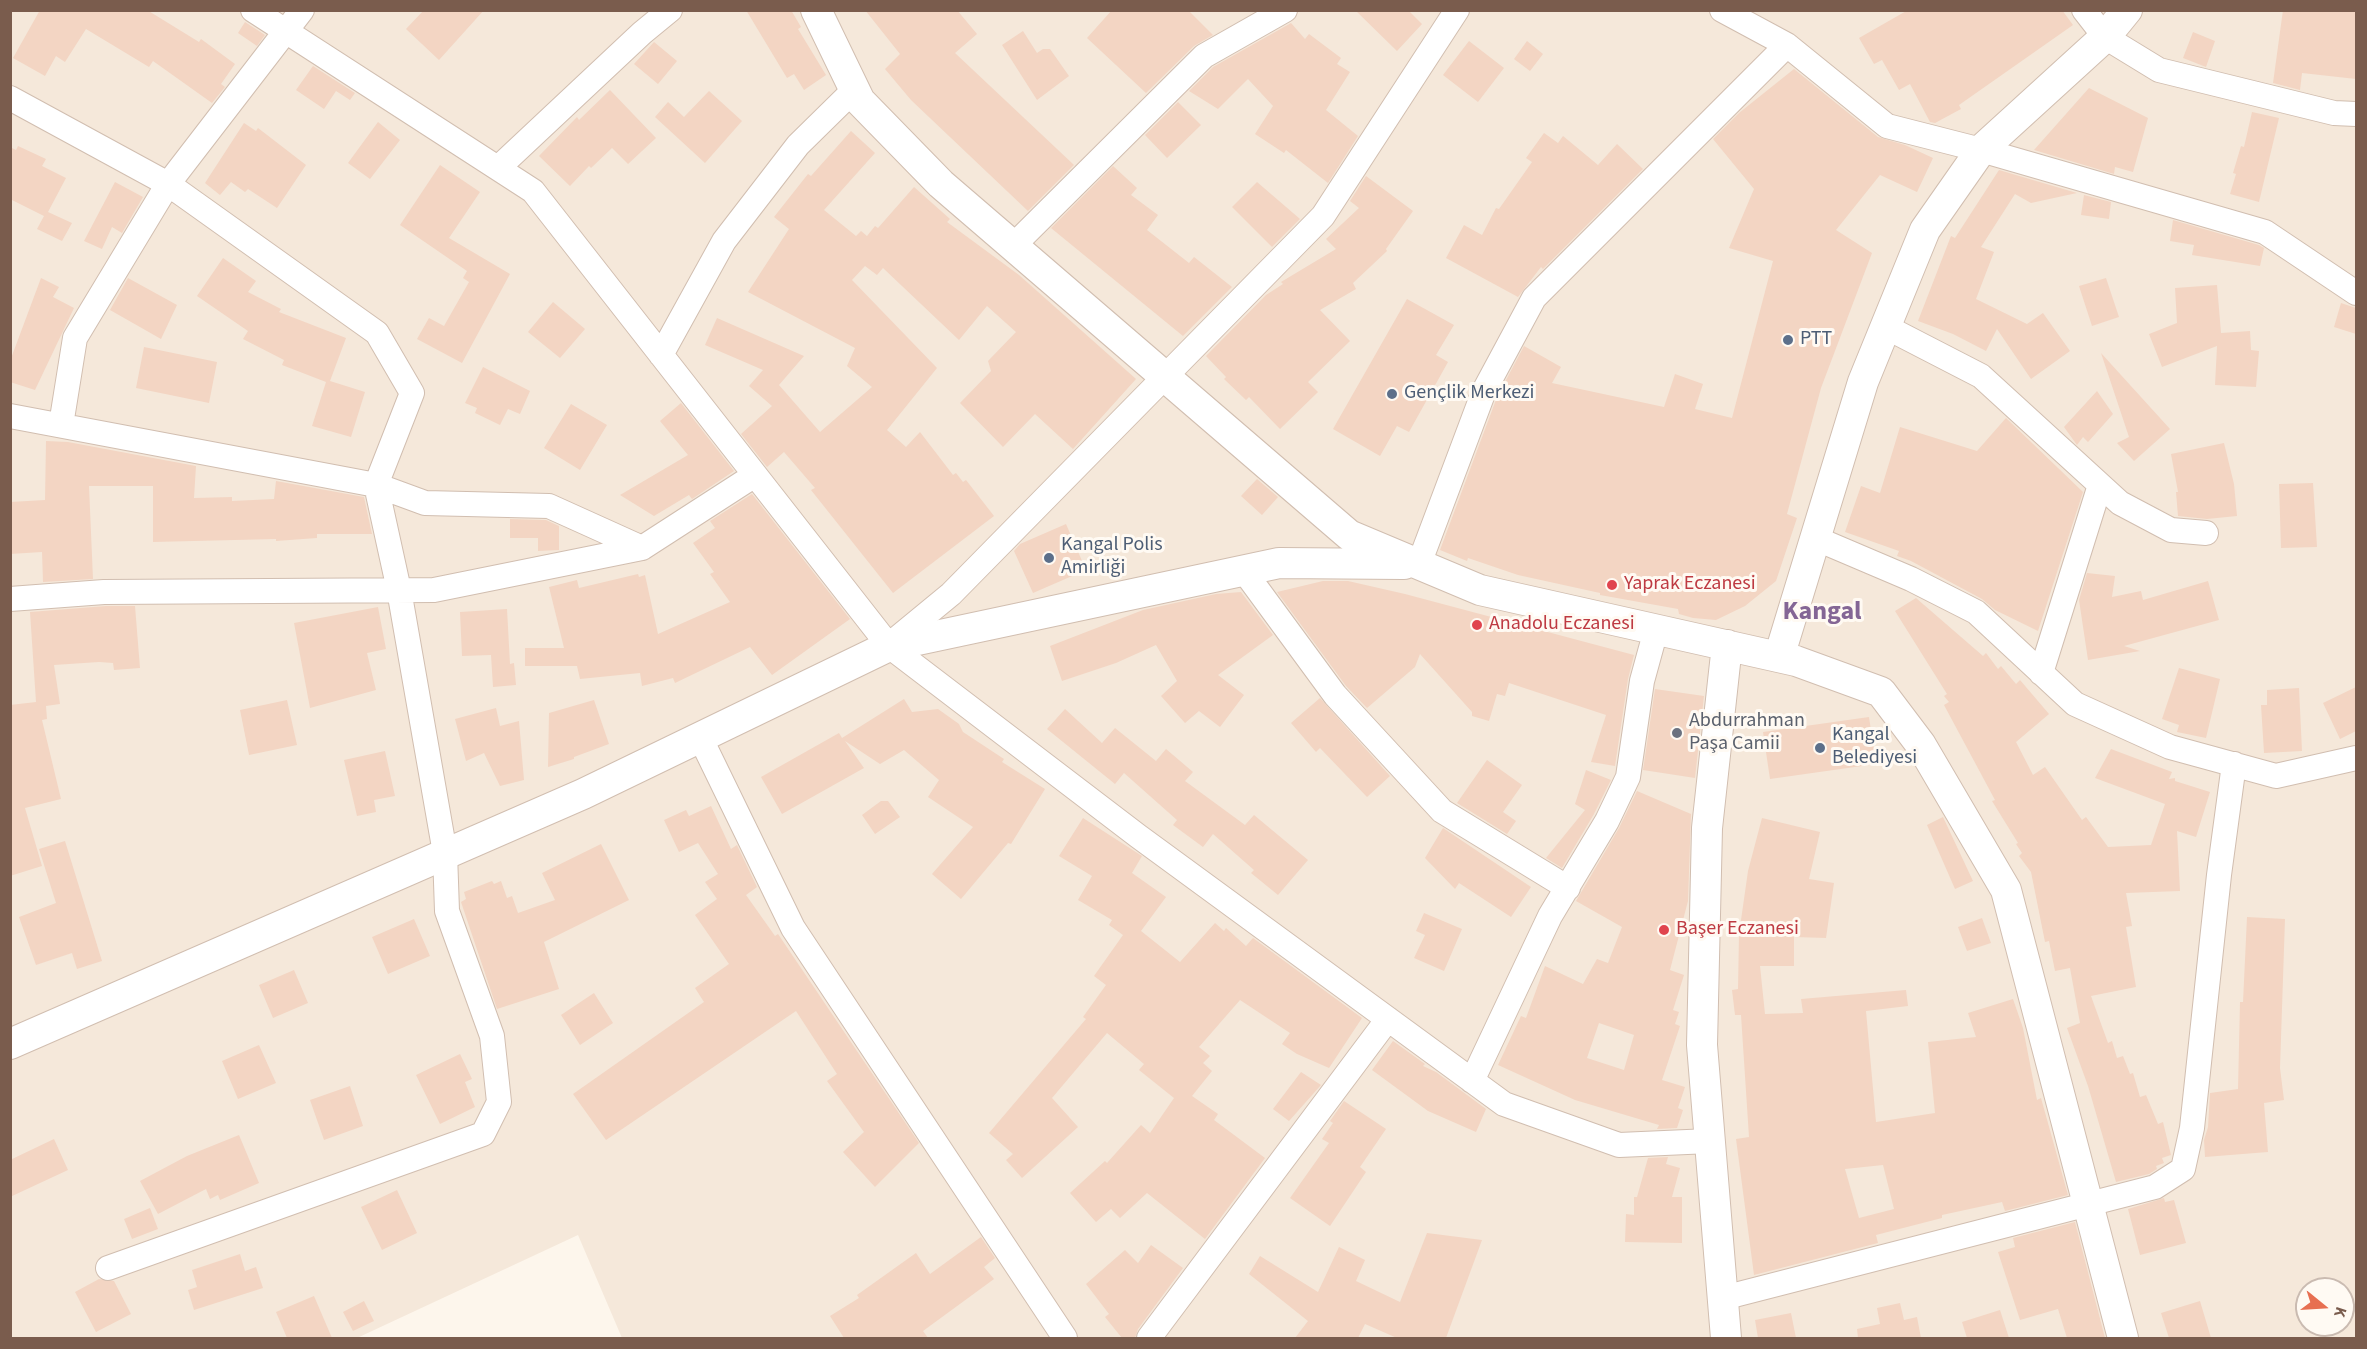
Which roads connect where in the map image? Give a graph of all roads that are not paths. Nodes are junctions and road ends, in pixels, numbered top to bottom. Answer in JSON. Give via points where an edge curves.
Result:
{"nodes":[{"id":1,"x":253,"y":10,"type":"edge"},
{"id":2,"x":302,"y":10,"type":"edge"},
{"id":3,"x":670,"y":10,"type":"edge"},
{"id":4,"x":816,"y":10,"type":"edge"},
{"id":5,"x":1285,"y":10,"type":"edge"},
{"id":6,"x":1456,"y":10,"type":"edge"},
{"id":7,"x":1722,"y":10,"type":"edge"},
{"id":8,"x":2084,"y":10,"type":"edge"},
{"id":9,"x":2127,"y":10,"type":"edge"},
{"id":10,"x":286,"y":32,"type":"junction"},
{"id":11,"x":2105,"y":36,"type":"junction"},
{"id":12,"x":1787,"y":45,"type":"junction"},
{"id":13,"x":855,"y":89,"type":"junction"},
{"id":14,"x":10,"y":98,"type":"edge"},
{"id":15,"x":2356,"y":114,"type":"edge"},
{"id":16,"x":1981,"y":150,"type":"junction"},
{"id":17,"x":498,"y":168,"type":"junction"},
{"id":18,"x":168,"y":184,"type":"junction"},
{"id":19,"x":1013,"y":246,"type":"junction"},
{"id":20,"x":2356,"y":292,"type":"edge"},
{"id":21,"x":1886,"y":327,"type":"junction"},
{"id":22,"x":661,"y":355,"type":"junction"},
{"id":23,"x":1164,"y":375,"type":"junction"},
{"id":24,"x":10,"y":416,"type":"edge"},
{"id":25,"x":61,"y":425,"type":"junction"},
{"id":26,"x":754,"y":475,"type":"junction"},
{"id":27,"x":376,"y":485,"type":"junction"},
{"id":28,"x":2100,"y":485,"type":"junction"},
{"id":29,"x":2206,"y":533,"type":"dead end"},
{"id":30,"x":1817,"y":539,"type":"junction"},
{"id":31,"x":642,"y":548,"type":"junction"},
{"id":32,"x":1419,"y":564,"type":"junction"},
{"id":33,"x":1244,"y":571,"type":"junction"},
{"id":34,"x":399,"y":590,"type":"junction"},
{"id":35,"x":10,"y":599,"type":"edge"},
{"id":36,"x":1656,"y":630,"type":"junction"},
{"id":37,"x":1727,"y":645,"type":"junction"},
{"id":38,"x":889,"y":646,"type":"junction"},
{"id":39,"x":1779,"y":657,"type":"junction"},
{"id":40,"x":2041,"y":673,"type":"junction"},
{"id":41,"x":700,"y":737,"type":"junction"},
{"id":42,"x":2356,"y":758,"type":"edge"},
{"id":43,"x":2234,"y":764,"type":"junction"},
{"id":44,"x":445,"y":854,"type":"junction"},
{"id":45,"x":1568,"y":888,"type":"junction"},
{"id":46,"x":1388,"y":1019,"type":"junction"},
{"id":47,"x":10,"y":1044,"type":"edge"},
{"id":48,"x":1472,"y":1081,"type":"junction"},
{"id":49,"x":1710,"y":1142,"type":"junction"},
{"id":50,"x":2087,"y":1203,"type":"junction"},
{"id":51,"x":108,"y":1268,"type":"dead end"},
{"id":52,"x":1723,"y":1298,"type":"junction"},
{"id":53,"x":1065,"y":1338,"type":"edge"},
{"id":54,"x":1149,"y":1338,"type":"edge"},
{"id":55,"x":1726,"y":1338,"type":"edge"},
{"id":56,"x":2123,"y":1338,"type":"edge"}],
"edges":[{"from":1,"to":10,"type":"street"},
{"from":2,"to":10,"type":"street"},
{"from":3,"to":17,"type":"street"},
{"from":4,"to":13,"type":"street"},
{"from":5,"to":19,"type":"street","via":[[1204,56]]},
{"from":6,"to":23,"type":"street","via":[[1323,216]]},
{"from":7,"to":12,"type":"street"},
{"from":8,"to":11,"type":"street"},
{"from":9,"to":11,"type":"street"},
{"from":10,"to":17,"type":"street"},
{"from":10,"to":18,"type":"street"},
{"from":11,"to":15,"type":"street","via":[[2158,70],[2334,113]]},
{"from":11,"to":16,"type":"street"},
{"from":12,"to":16,"type":"street","via":[[1887,126]]},
{"from":12,"to":32,"type":"street","via":[[1534,298],[1484,391]]},
{"from":13,"to":19,"type":"street","via":[[860,101],[940,184]]},
{"from":13,"to":22,"type":"street","via":[[798,145],[724,241]]},
{"from":14,"to":18,"type":"street"},
{"from":16,"to":20,"type":"street","via":[[2265,232]]},
{"from":16,"to":21,"type":"street","via":[[1925,230]]},
{"from":17,"to":22,"type":"street","via":[[533,191]]},
{"from":18,"to":25,"type":"street","via":[[75,338]]},
{"from":18,"to":27,"type":"street","via":[[377,333],[412,393]]},
{"from":19,"to":23,"type":"street"},
{"from":21,"to":28,"type":"street","via":[[1981,376]]},
{"from":21,"to":30,"type":"street","via":[[1863,382]]},
{"from":22,"to":26,"type":"street"},
{"from":23,"to":32,"type":"street","via":[[1349,535]]},
{"from":23,"to":38,"type":"street","via":[[951,594]]},
{"from":24,"to":25,"type":"street"},
{"from":25,"to":27,"type":"street"},
{"from":26,"to":31,"type":"street"},
{"from":26,"to":38,"type":"street"},
{"from":27,"to":31,"type":"street","via":[[425,503],[549,506]]},
{"from":27,"to":34,"type":"street"},
{"from":28,"to":29,"type":"street","via":[[2121,503],[2171,530]]},
{"from":28,"to":40,"type":"street"},
{"from":30,"to":39,"type":"street"},
{"from":30,"to":40,"type":"street","via":[[1976,612]]},
{"from":31,"to":34,"type":"street","via":[[434,590]]},
{"from":32,"to":33,"type":"street","via":[[1279,563]]},
{"from":32,"to":36,"type":"street","via":[[1480,590]]},
{"from":33,"to":38,"type":"street"},
{"from":33,"to":45,"type":"street","via":[[1335,694],[1442,811]]},
{"from":34,"to":35,"type":"street","via":[[104,592]]},
{"from":34,"to":44,"type":"street"},
{"from":36,"to":37,"type":"street"},
{"from":36,"to":45,"type":"street","via":[[1642,681],[1628,777]]},
{"from":37,"to":39,"type":"street"},
{"from":37,"to":49,"type":"street","via":[[1707,828],[1702,1045]]},
{"from":38,"to":41,"type":"street"},
{"from":38,"to":46,"type":"street","via":[[1138,836]]},
{"from":39,"to":50,"type":"street","via":[[1881,692],[1921,745],[2006,890]]},
{"from":40,"to":43,"type":"street","via":[[2075,704],[2170,747]]},
{"from":41,"to":44,"type":"street","via":[[583,794]]},
{"from":41,"to":53,"type":"street","via":[[793,928]]},
{"from":42,"to":43,"type":"street","via":[[2276,776]]},
{"from":43,"to":50,"type":"street","via":[[2218,875],[2192,1128],[2183,1169],[2155,1188]]},
{"from":44,"to":47,"type":"street"},
{"from":44,"to":51,"type":"street","via":[[447,911],[492,1036],[499,1102],[483,1134]]},
{"from":45,"to":48,"type":"street","via":[[1550,916]]},
{"from":46,"to":48,"type":"street"},
{"from":46,"to":54,"type":"street"},
{"from":48,"to":49,"type":"street","via":[[1504,1104],[1619,1145]]},
{"from":49,"to":52,"type":"street"},
{"from":50,"to":52,"type":"street"},
{"from":50,"to":56,"type":"street"},
{"from":52,"to":55,"type":"street"}]}
